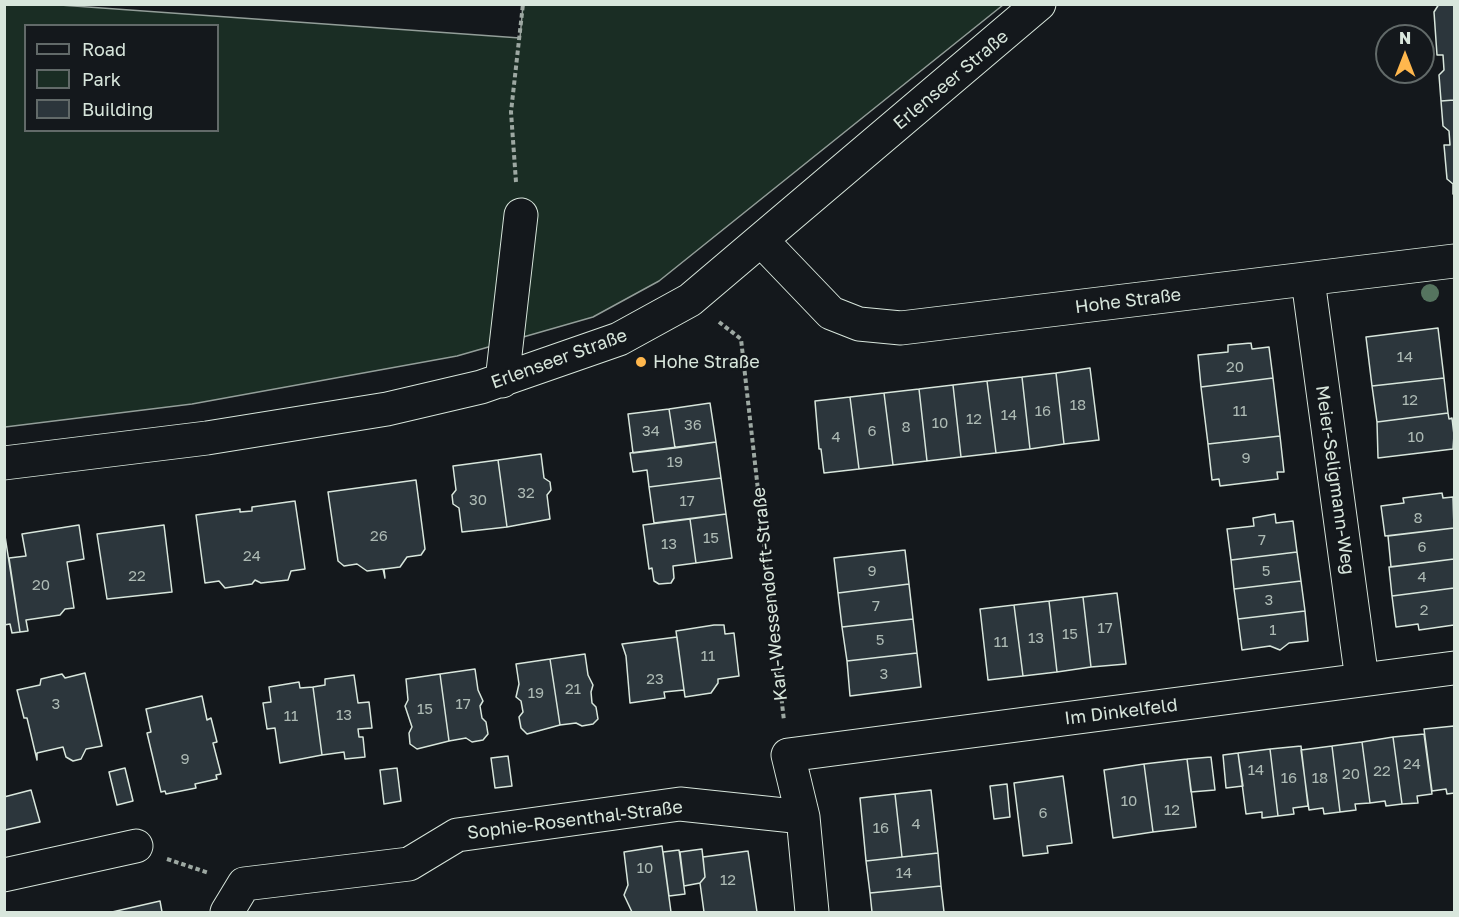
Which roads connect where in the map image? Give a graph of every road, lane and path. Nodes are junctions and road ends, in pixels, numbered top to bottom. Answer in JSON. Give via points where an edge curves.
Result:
{"nodes":[{"id":1,"x":523,"y":4,"type":"edge"},
{"id":2,"x":1039,"y":4,"type":"edge"},
{"id":3,"x":521,"y":215,"type":"joint"},
{"id":4,"x":762,"y":241,"type":"junction"},
{"id":5,"x":1455,"y":261,"type":"edge"},
{"id":6,"x":1308,"y":280,"type":"junction"},
{"id":7,"x":690,"y":300,"type":"junction"},
{"id":8,"x":502,"y":381,"type":"junction"},
{"id":9,"x":4,"y":463,"type":"edge"},
{"id":10,"x":1455,"y":668,"type":"edge"},
{"id":11,"x":1362,"y":681,"type":"junction"},
{"id":12,"x":788,"y":755,"type":"junction"},
{"id":13,"x":803,"y":817,"type":"junction"},
{"id":14,"x":136,"y":846,"type":"joint"},
{"id":15,"x":4,"y":875,"type":"edge"},
{"id":16,"x":244,"y":884,"type":"junction"},
{"id":17,"x":227,"y":912,"type":"edge"},
{"id":18,"x":813,"y":912,"type":"edge"}],
"edges":[{"from":1,"to":3,"type":"path","via":[[512,112],[513,174],[521,199]]},
{"from":2,"to":4,"type":"street","name":"Erlenseer Straße"},
{"from":3,"to":8,"type":"street"},
{"from":4,"to":6,"type":"street","name":"Hohe Straße","via":[[831,312],[859,324],[901,328]]},
{"from":4,"to":7,"type":"street","name":"Erlenseer Straße"},
{"from":5,"to":6,"type":"street","name":"Hohe Straße"},
{"from":6,"to":11,"type":"street","name":"Meier-Seligmann-Weg"},
{"from":7,"to":8,"type":"street","name":"Erlenseer Straße","via":[[619,339]]},
{"from":7,"to":12,"type":"path","name":"Karl-Wessendorft-Straße","via":[[741,339]]},
{"from":8,"to":9,"type":"street","name":"Erlenseer Straße","via":[[387,409],[207,438]]},
{"from":10,"to":11,"type":"street","name":"Im Dinkelfeld"},
{"from":11,"to":12,"type":"street","name":"Im Dinkelfeld"},
{"from":12,"to":13,"type":"street"},
{"from":13,"to":16,"type":"street","name":"Sophie-Rosenthal-Straße","via":[[680,804],[457,835],[409,864]]},
{"from":13,"to":18,"type":"street"},
{"from":14,"to":15,"type":"street"},
{"from":14,"to":16,"type":"path"},
{"from":16,"to":17,"type":"street"}]}
